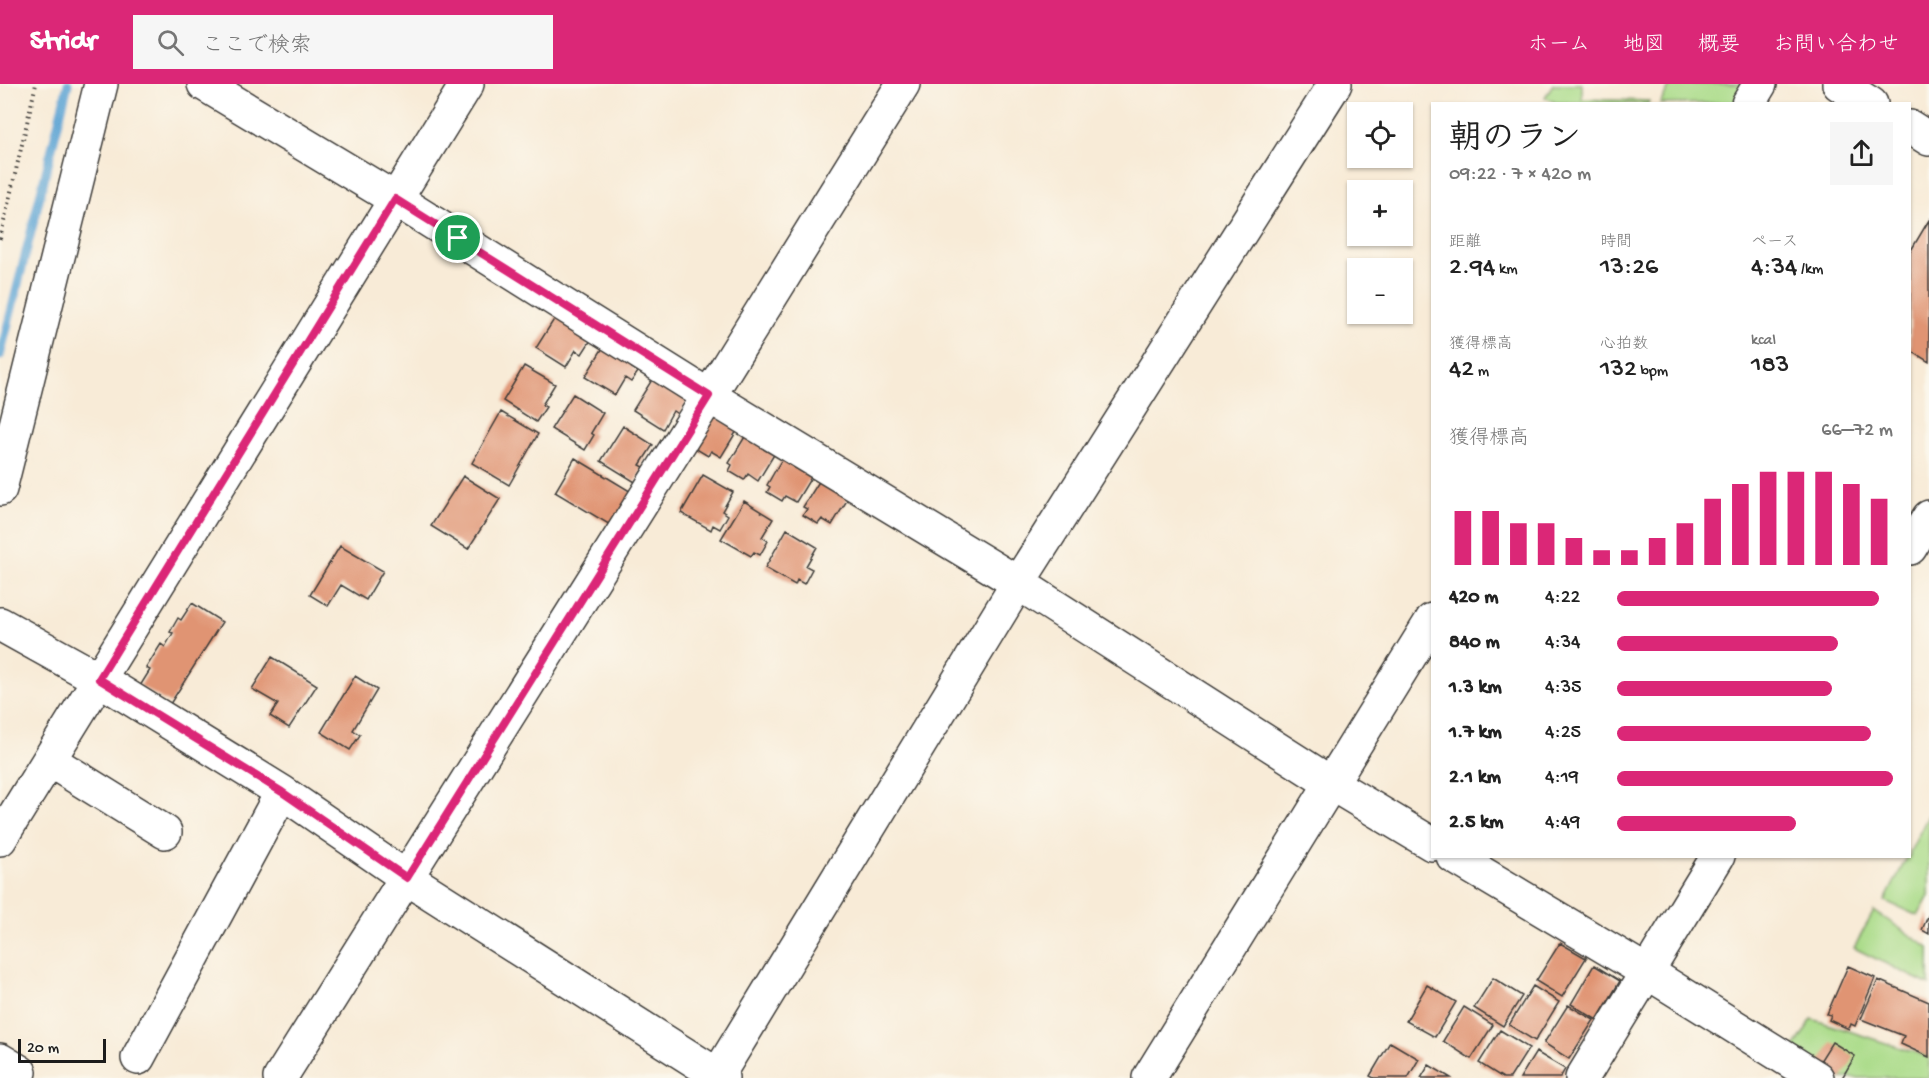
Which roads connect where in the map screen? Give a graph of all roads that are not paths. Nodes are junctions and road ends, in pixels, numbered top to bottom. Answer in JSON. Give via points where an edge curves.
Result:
{"nodes":[{"id":1,"x":101,"y":84,"type":"edge"},
{"id":2,"x":204,"y":84,"type":"edge"},
{"id":3,"x":467,"y":84,"type":"edge"},
{"id":4,"x":903,"y":84,"type":"edge"},
{"id":5,"x":1335,"y":84,"type":"edge"},
{"id":6,"x":1760,"y":84,"type":"edge"},
{"id":7,"x":1839,"y":84,"type":"edge"},
{"id":8,"x":1749,"y":102,"type":"edge"},
{"id":9,"x":1867,"y":102,"type":"edge"},
{"id":10,"x":1911,"y":128,"type":"edge"},
{"id":11,"x":1929,"y":139,"type":"edge"},
{"id":12,"x":395,"y":199,"type":"junction"},
{"id":13,"x":709,"y":396,"type":"junction"},
{"id":14,"x":0,"y":489,"type":"edge"},
{"id":15,"x":1929,"y":517,"type":"edge"},
{"id":16,"x":1911,"y":546,"type":"edge"},
{"id":17,"x":1018,"y":583,"type":"junction"},
{"id":18,"x":1431,"y":622,"type":"edge"},
{"id":19,"x":0,"y":624,"type":"edge"},
{"id":20,"x":99,"y":679,"type":"junction"},
{"id":21,"x":49,"y":760,"type":"junction"},
{"id":22,"x":1332,"y":784,"type":"junction"},
{"id":23,"x":282,"y":792,"type":"junction"},
{"id":24,"x":165,"y":832,"type":"dead end"},
{"id":25,"x":0,"y":839,"type":"edge"},
{"id":26,"x":1431,"y":843,"type":"edge"},
{"id":27,"x":1456,"y":858,"type":"edge"},
{"id":28,"x":1717,"y":858,"type":"edge"},
{"id":29,"x":407,"y":878,"type":"junction"},
{"id":30,"x":1647,"y":972,"type":"junction"},
{"id":31,"x":138,"y":1058,"type":"dead end"},
{"id":32,"x":719,"y":1077,"type":"edge"},
{"id":33,"x":280,"y":1078,"type":"edge"},
{"id":34,"x":1149,"y":1078,"type":"edge"},
{"id":35,"x":1582,"y":1078,"type":"edge"},
{"id":36,"x":1817,"y":1078,"type":"edge"}],
"edges":[{"from":1,"to":14,"type":"street"},
{"from":2,"to":12,"type":"street"},
{"from":3,"to":12,"type":"street"},
{"from":4,"to":13,"type":"street"},
{"from":5,"to":17,"type":"street"},
{"from":6,"to":8,"type":"street"},
{"from":7,"to":9,"type":"street"},
{"from":10,"to":11,"type":"street"},
{"from":12,"to":13,"type":"street"},
{"from":12,"to":20,"type":"street"},
{"from":13,"to":17,"type":"street"},
{"from":13,"to":29,"type":"street"},
{"from":15,"to":16,"type":"street"},
{"from":17,"to":22,"type":"street"},
{"from":17,"to":32,"type":"street"},
{"from":18,"to":22,"type":"street"},
{"from":19,"to":20,"type":"street"},
{"from":20,"to":21,"type":"street"},
{"from":20,"to":23,"type":"street"},
{"from":21,"to":24,"type":"street"},
{"from":21,"to":25,"type":"street"},
{"from":22,"to":26,"type":"street"},
{"from":22,"to":34,"type":"street"},
{"from":23,"to":29,"type":"street"},
{"from":23,"to":31,"type":"street"},
{"from":27,"to":30,"type":"street"},
{"from":28,"to":30,"type":"street"},
{"from":29,"to":32,"type":"street"},
{"from":29,"to":33,"type":"street"},
{"from":30,"to":35,"type":"street"},
{"from":30,"to":36,"type":"street"}]}
